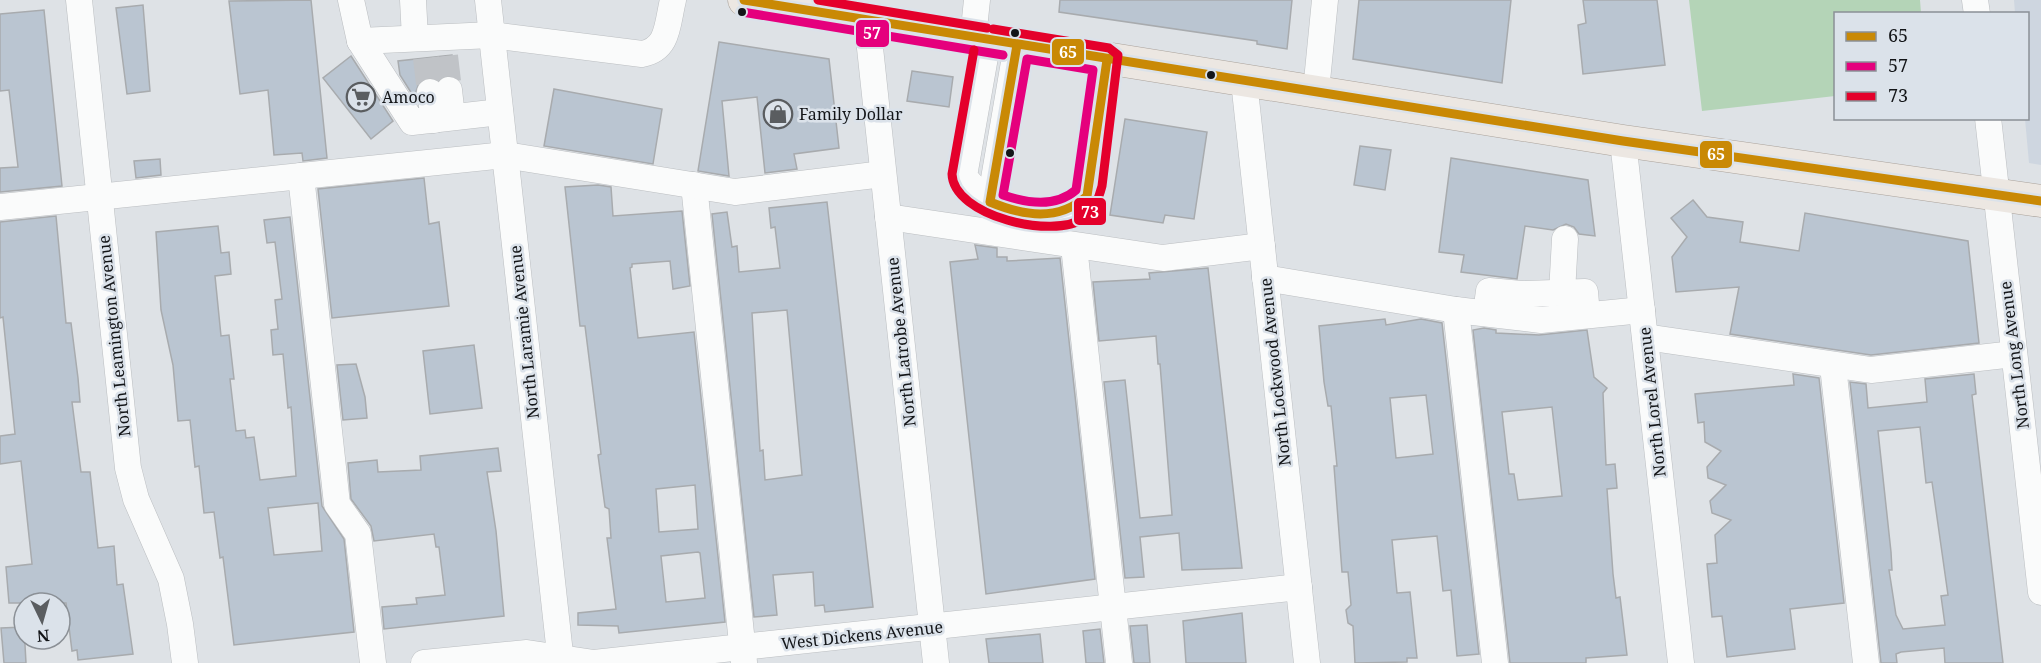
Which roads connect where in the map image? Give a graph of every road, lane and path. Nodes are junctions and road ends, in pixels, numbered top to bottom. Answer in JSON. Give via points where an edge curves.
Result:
{"nodes":[{"id":1,"x":79,"y":0,"type":"edge"},
{"id":2,"x":351,"y":0,"type":"edge"},
{"id":3,"x":413,"y":0,"type":"edge"},
{"id":4,"x":488,"y":0,"type":"edge"},
{"id":5,"x":674,"y":0,"type":"edge"},
{"id":6,"x":749,"y":0,"type":"edge"},
{"id":7,"x":976,"y":0,"type":"edge"},
{"id":8,"x":1325,"y":0,"type":"edge"},
{"id":9,"x":867,"y":20,"type":"junction"},
{"id":10,"x":492,"y":35,"type":"junction"},
{"id":11,"x":360,"y":41,"type":"junction"},
{"id":12,"x":993,"y":41,"type":"junction"},
{"id":13,"x":431,"y":45,"type":"junction"},
{"id":14,"x":1107,"y":60,"type":"junction"},
{"id":15,"x":1244,"y":81,"type":"junction"},
{"id":16,"x":439,"y":91,"type":"tunnel mouth"},
{"id":17,"x":1316,"y":91,"type":"junction"},
{"id":18,"x":500,"y":112,"type":"junction"},
{"id":19,"x":443,"y":118,"type":"junction"},
{"id":20,"x":1988,"y":120,"type":"edge"},
{"id":21,"x":1623,"y":141,"type":"junction"},
{"id":22,"x":505,"y":155,"type":"junction"},
{"id":23,"x":883,"y":174,"type":"junction"},
{"id":24,"x":301,"y":176,"type":"junction"},
{"id":25,"x":694,"y":185,"type":"junction"},
{"id":26,"x":1996,"y":194,"type":"junction"},
{"id":27,"x":99,"y":197,"type":"junction"},
{"id":28,"x":2041,"y":201,"type":"edge"},
{"id":29,"x":0,"y":207,"type":"edge"},
{"id":30,"x":888,"y":217,"type":"junction"},
{"id":31,"x":1565,"y":239,"type":"dead end"},
{"id":32,"x":1074,"y":246,"type":"junction"},
{"id":33,"x":1262,"y":246,"type":"junction"},
{"id":34,"x":1265,"y":278,"type":"junction"},
{"id":35,"x":1562,"y":293,"type":"junction"},
{"id":36,"x":1456,"y":310,"type":"junction"},
{"id":37,"x":1642,"y":310,"type":"junction"},
{"id":38,"x":1486,"y":313,"type":"junction"},
{"id":39,"x":1587,"y":315,"type":"junction"},
{"id":40,"x":1645,"y":337,"type":"junction"},
{"id":41,"x":2014,"y":354,"type":"junction"},
{"id":42,"x":1833,"y":366,"type":"junction"},
{"id":43,"x":1299,"y":588,"type":"junction"},
{"id":44,"x":2041,"y":592,"type":"edge"},
{"id":45,"x":1112,"y":608,"type":"junction"},
{"id":46,"x":932,"y":627,"type":"junction"},
{"id":47,"x":744,"y":655,"type":"edge"},
{"id":48,"x":560,"y":660,"type":"edge"},
{"id":49,"x":184,"y":663,"type":"edge"},
{"id":50,"x":373,"y":663,"type":"edge"},
{"id":51,"x":424,"y":663,"type":"edge"},
{"id":52,"x":936,"y":663,"type":"edge"},
{"id":53,"x":1119,"y":663,"type":"edge"},
{"id":54,"x":1307,"y":663,"type":"edge"},
{"id":55,"x":1495,"y":663,"type":"edge"},
{"id":56,"x":1681,"y":663,"type":"edge"},
{"id":57,"x":1866,"y":663,"type":"edge"}],
"edges":[{"from":1,"to":27,"type":"street","name":"North Leamington Avenue"},
{"from":2,"to":11,"type":"street"},
{"from":3,"to":13,"type":"street"},
{"from":4,"to":10,"type":"street","name":"North Laramie Avenue"},
{"from":5,"to":10,"type":"street","via":[[661,46],[642,54]]},
{"from":6,"to":9,"type":"main road"},
{"from":7,"to":12,"type":"street"},
{"from":8,"to":17,"type":"street"},
{"from":9,"to":12,"type":"main road"},
{"from":9,"to":23,"type":"street","name":"North Latrobe Avenue"},
{"from":10,"to":13,"type":"street"},
{"from":10,"to":18,"type":"street","name":"North Laramie Avenue"},
{"from":11,"to":13,"type":"street"},
{"from":11,"to":19,"type":"street","via":[[412,122]]},
{"from":12,"to":14,"type":"main road"},
{"from":12,"to":14,"type":"street","via":[[964,177],[990,202],[1011,212],[1062,214],[1077,208],[1087,196]]},
{"from":14,"to":15,"type":"main road"},
{"from":15,"to":17,"type":"main road"},
{"from":15,"to":33,"type":"street","name":"North Lockwood Avenue"},
{"from":16,"to":19,"type":"street"},
{"from":17,"to":21,"type":"main road"},
{"from":18,"to":19,"type":"street"},
{"from":18,"to":22,"type":"street","name":"North Laramie Avenue"},
{"from":20,"to":26,"type":"street","name":"North Long Avenue"},
{"from":21,"to":26,"type":"main road"},
{"from":21,"to":37,"type":"street","name":"North Lorel Avenue"},
{"from":22,"to":24,"type":"street"},
{"from":22,"to":25,"type":"street"},
{"from":22,"to":48,"type":"street","name":"North Laramie Avenue"},
{"from":23,"to":25,"type":"street","via":[[735,192]]},
{"from":23,"to":30,"type":"street","name":"North Latrobe Avenue"},
{"from":24,"to":27,"type":"street"},
{"from":24,"to":50,"type":"street","via":[[337,504],[358,534]]},
{"from":25,"to":47,"type":"street"},
{"from":26,"to":28,"type":"main road"},
{"from":26,"to":41,"type":"street","name":"North Long Avenue"},
{"from":27,"to":29,"type":"street"},
{"from":27,"to":49,"type":"street","name":"North Leamington Avenue","via":[[128,468],[136,499],[171,579]]},
{"from":30,"to":32,"type":"street"},
{"from":30,"to":46,"type":"street","name":"North Latrobe Avenue"},
{"from":31,"to":35,"type":"street"},
{"from":32,"to":33,"type":"street","via":[[1162,258]]},
{"from":32,"to":45,"type":"street"},
{"from":33,"to":34,"type":"street","name":"North Lockwood Avenue"},
{"from":34,"to":36,"type":"street"},
{"from":34,"to":43,"type":"street","name":"North Lockwood Avenue"},
{"from":35,"to":38,"type":"street","via":[[1489,291]]},
{"from":35,"to":39,"type":"street","via":[[1585,292]]},
{"from":36,"to":38,"type":"street"},
{"from":36,"to":55,"type":"street"},
{"from":37,"to":39,"type":"street"},
{"from":37,"to":40,"type":"street","name":"North Lorel Avenue"},
{"from":38,"to":39,"type":"street","via":[[1541,320]]},
{"from":40,"to":42,"type":"street"},
{"from":40,"to":56,"type":"street","name":"North Lorel Avenue"},
{"from":41,"to":42,"type":"street","via":[[1871,370]]},
{"from":41,"to":44,"type":"street","name":"North Long Avenue"},
{"from":42,"to":57,"type":"street"},
{"from":43,"to":45,"type":"street","name":"West Dickens Avenue"},
{"from":43,"to":54,"type":"street","name":"North Lockwood Avenue"},
{"from":45,"to":46,"type":"street","name":"West Dickens Avenue"},
{"from":45,"to":53,"type":"street"},
{"from":46,"to":47,"type":"street","name":"West Dickens Avenue"},
{"from":46,"to":52,"type":"street","name":"North Latrobe Avenue"},
{"from":47,"to":48,"type":"street","name":"West Dickens Avenue","via":[[594,663]]},
{"from":48,"to":51,"type":"street","name":"West Dickens Avenue","via":[[520,653]]}]}
